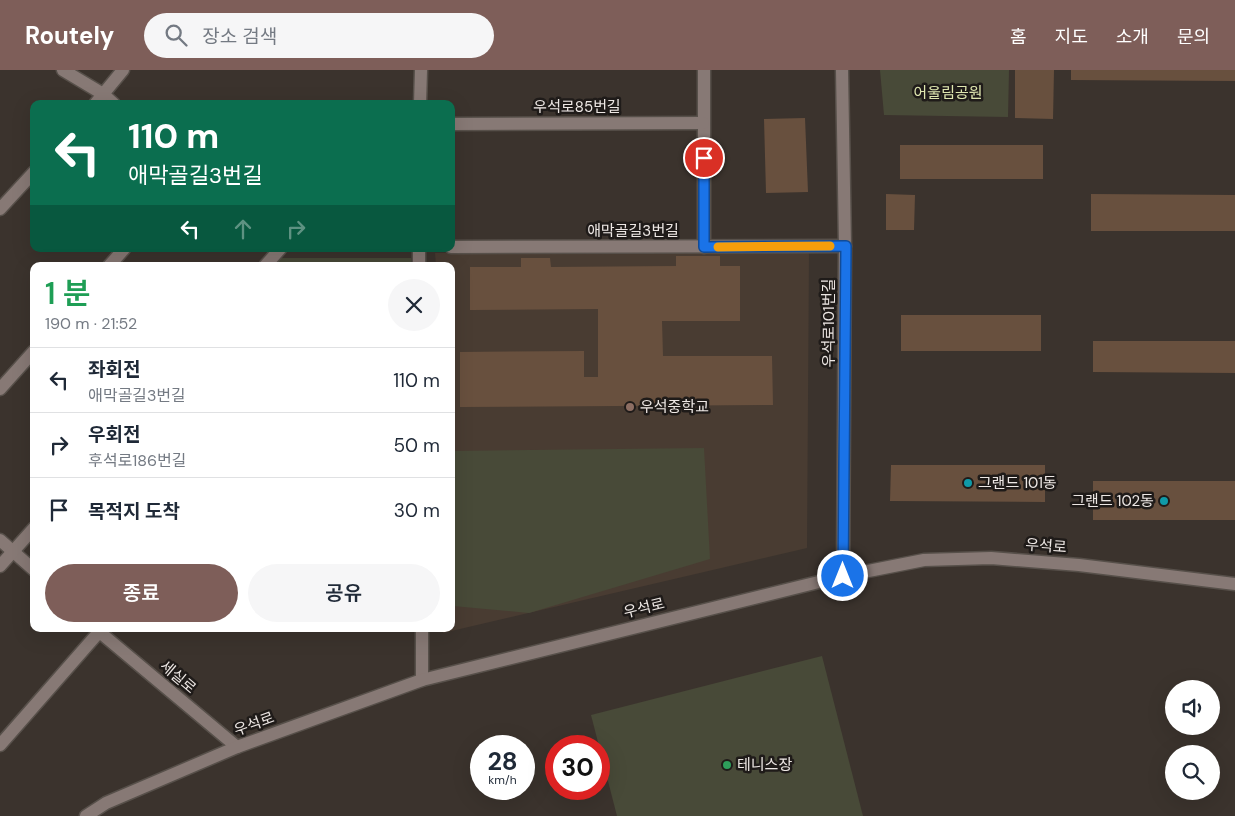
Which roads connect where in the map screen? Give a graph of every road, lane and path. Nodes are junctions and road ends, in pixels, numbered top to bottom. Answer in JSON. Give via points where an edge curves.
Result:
{"nodes":[{"id":1,"x":63,"y":70,"type":"edge"},
{"id":2,"x":123,"y":70,"type":"edge"},
{"id":3,"x":420,"y":70,"type":"edge"},
{"id":4,"x":704,"y":70,"type":"edge"},
{"id":5,"x":842,"y":70,"type":"edge"},
{"id":6,"x":103,"y":94,"type":"junction"},
{"id":7,"x":98,"y":100,"type":"edge"},
{"id":8,"x":110,"y":100,"type":"edge"},
{"id":9,"x":420,"y":100,"type":"edge"},
{"id":10,"x":704,"y":123,"type":"junction"},
{"id":11,"x":455,"y":124,"type":"edge"},
{"id":12,"x":30,"y":176,"type":"edge"},
{"id":13,"x":0,"y":209,"type":"edge"},
{"id":14,"x":846,"y":246,"type":"junction"},
{"id":15,"x":455,"y":247,"type":"edge"},
{"id":16,"x":704,"y":247,"type":"junction"},
{"id":17,"x":121,"y":252,"type":"edge"},
{"id":18,"x":277,"y":252,"type":"edge"},
{"id":19,"x":113,"y":262,"type":"edge"},
{"id":20,"x":269,"y":262,"type":"edge"},
{"id":21,"x":30,"y":355,"type":"edge"},
{"id":22,"x":0,"y":389,"type":"edge"},
{"id":23,"x":30,"y":532,"type":"edge"},
{"id":24,"x":0,"y":540,"type":"edge"},
{"id":25,"x":13,"y":551,"type":"junction"},
{"id":26,"x":0,"y":566,"type":"edge"},
{"id":27,"x":30,"y":566,"type":"edge"},
{"id":28,"x":843,"y":576,"type":"junction"},
{"id":29,"x":1235,"y":584,"type":"edge"},
{"id":30,"x":95,"y":632,"type":"edge"},
{"id":31,"x":99,"y":632,"type":"edge"},
{"id":32,"x":422,"y":632,"type":"edge"},
{"id":33,"x":422,"y":680,"type":"junction"},
{"id":34,"x":0,"y":745,"type":"edge"},
{"id":35,"x":237,"y":747,"type":"junction"},
{"id":36,"x":86,"y":816,"type":"edge"}],
"edges":[{"from":1,"to":6,"type":"street"},
{"from":2,"to":6,"type":"street"},
{"from":3,"to":9,"type":"street"},
{"from":4,"to":10,"type":"street"},
{"from":5,"to":14,"type":"street","name":"우석로101번길"},
{"from":6,"to":7,"type":"street"},
{"from":6,"to":8,"type":"street"},
{"from":10,"to":11,"type":"street","name":"우석로85번길"},
{"from":10,"to":16,"type":"street"},
{"from":12,"to":13,"type":"street"},
{"from":14,"to":16,"type":"street","name":"애막골길3번길"},
{"from":14,"to":28,"type":"street","name":"우석로101번길"},
{"from":15,"to":16,"type":"street","name":"애막골길3번길"},
{"from":17,"to":19,"type":"street"},
{"from":18,"to":20,"type":"street"},
{"from":21,"to":22,"type":"street"},
{"from":23,"to":25,"type":"street"},
{"from":24,"to":25,"type":"street"},
{"from":25,"to":26,"type":"street"},
{"from":25,"to":27,"type":"street"},
{"from":28,"to":29,"type":"street","name":"우석로","via":[[924,560],[991,558],[1080,564]]},
{"from":28,"to":33,"type":"street","name":"우석로"},
{"from":30,"to":34,"type":"street","name":"세실로"},
{"from":31,"to":35,"type":"street","name":"세실로"},
{"from":32,"to":33,"type":"street"},
{"from":33,"to":35,"type":"street","name":"우석로"},
{"from":35,"to":36,"type":"street","name":"우석로","via":[[106,803]]}]}
